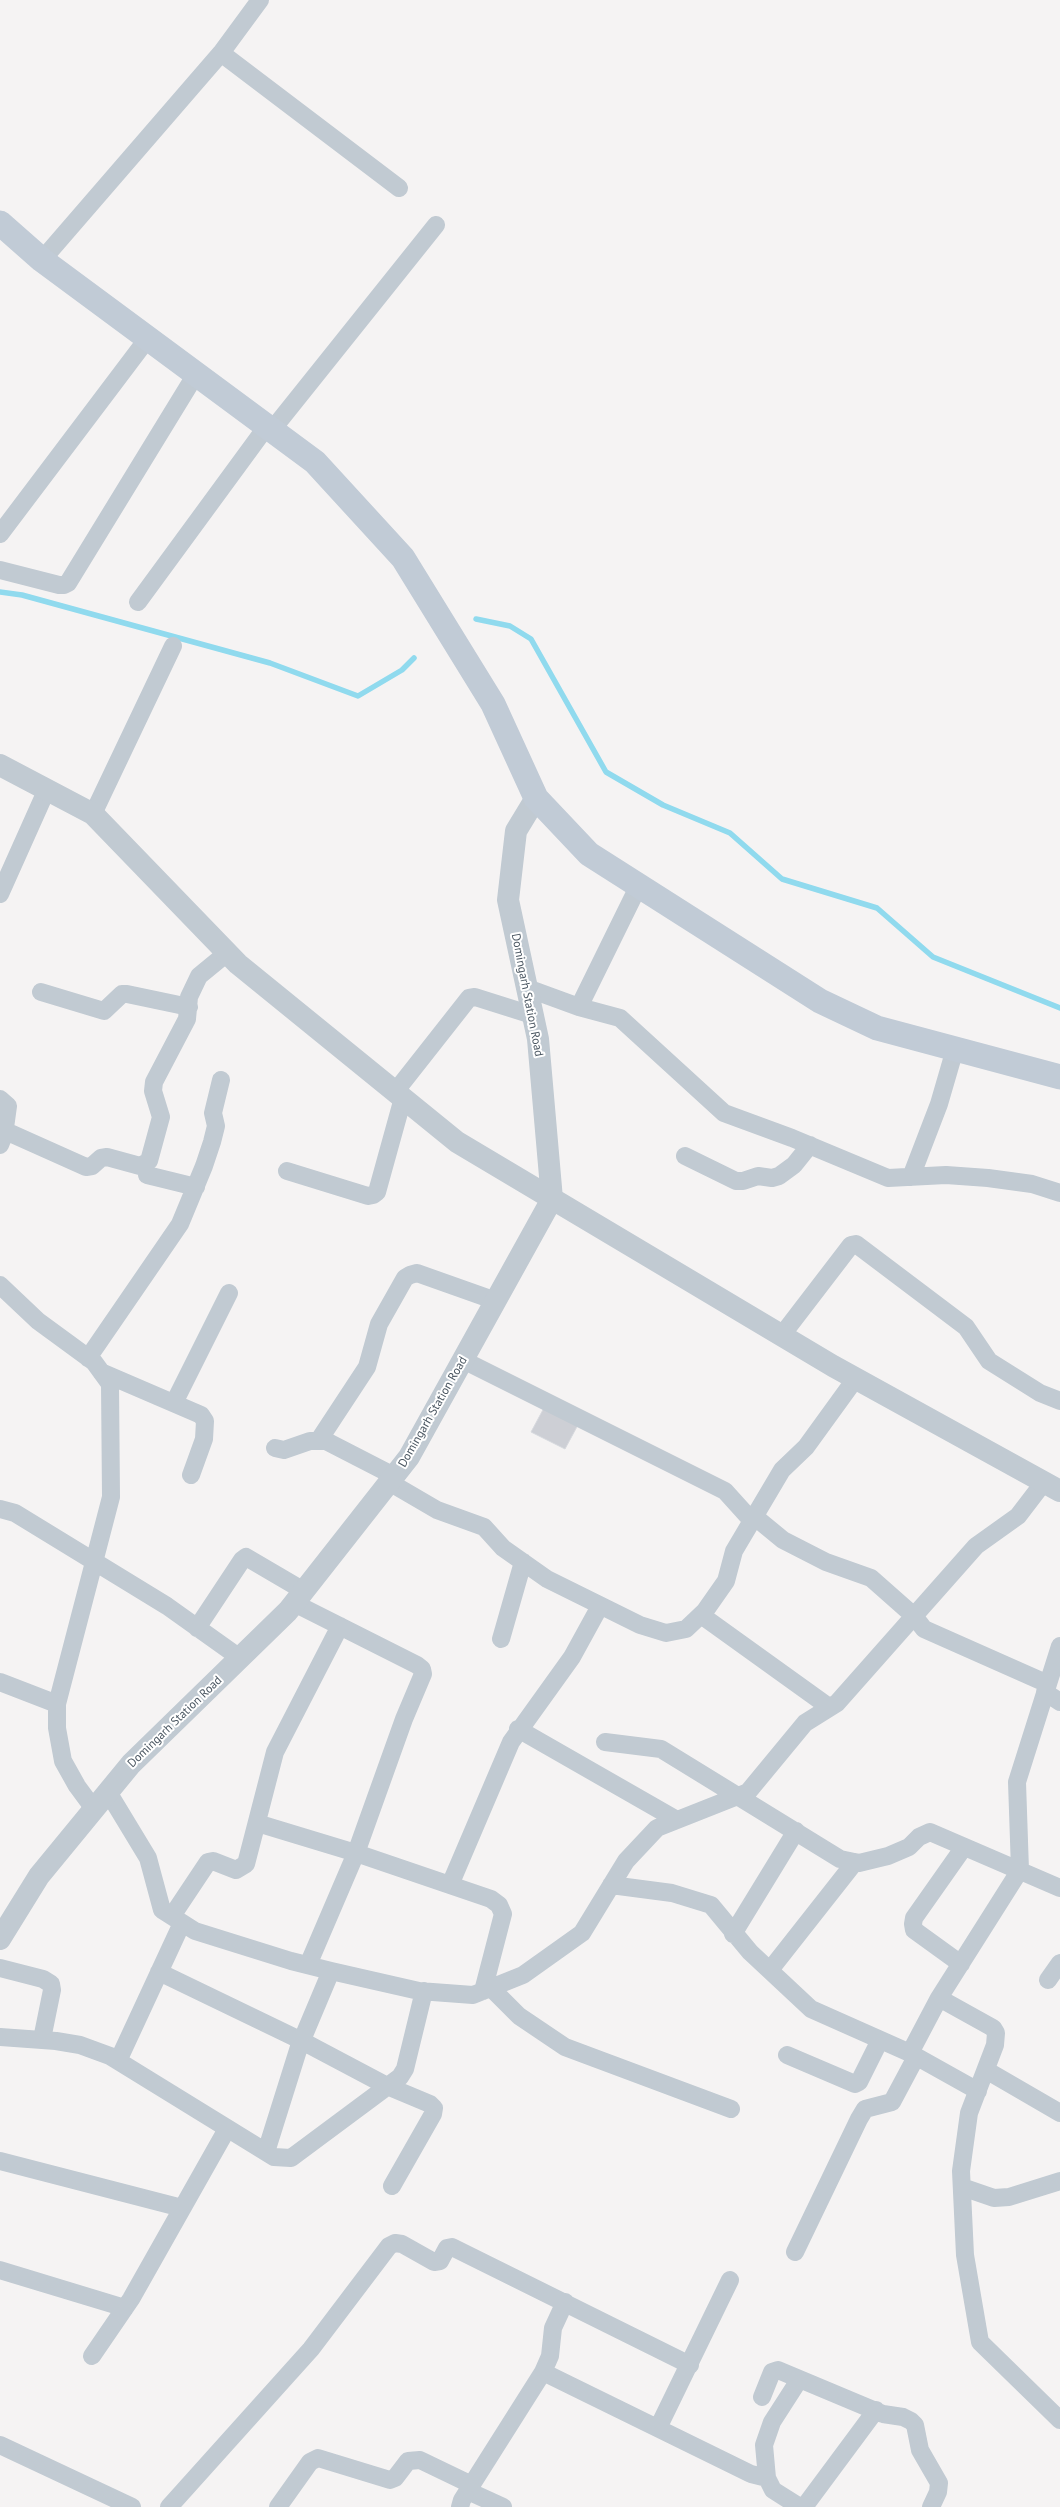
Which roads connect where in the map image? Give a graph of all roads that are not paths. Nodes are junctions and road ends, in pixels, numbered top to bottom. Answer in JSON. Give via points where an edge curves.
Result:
{"nodes":[{"id":1,"x":260,"y":0,"type":"edge"},
{"id":2,"x":221,"y":52,"type":"junction"},
{"id":3,"x":399,"y":188,"type":"dead end"},
{"id":4,"x":436,"y":225,"type":"dead end"},
{"id":5,"x":2,"y":228,"type":"edge"},
{"id":6,"x":42,"y":260,"type":"junction"},
{"id":7,"x":148,"y":338,"type":"junction"},
{"id":8,"x":196,"y":374,"type":"junction"},
{"id":9,"x":270,"y":428,"type":"junction"},
{"id":10,"x":0,"y":534,"type":"edge"},
{"id":11,"x":0,"y":570,"type":"edge"},
{"id":12,"x":138,"y":602,"type":"dead end"},
{"id":13,"x":173,"y":646,"type":"dead end"},
{"id":14,"x":0,"y":765,"type":"edge"},
{"id":15,"x":47,"y":789,"type":"junction"},
{"id":16,"x":536,"y":798,"type":"junction"},
{"id":17,"x":94,"y":814,"type":"junction"},
{"id":18,"x":638,"y":887,"type":"junction"},
{"id":19,"x":0,"y":894,"type":"edge"},
{"id":20,"x":227,"y":953,"type":"junction"},
{"id":21,"x":527,"y":988,"type":"junction"},
{"id":22,"x":41,"y":992,"type":"dead end"},
{"id":23,"x":189,"y":1007,"type":"junction"},
{"id":24,"x":580,"y":1007,"type":"junction"},
{"id":25,"x":532,"y":1015,"type":"junction"},
{"id":26,"x":954,"y":1048,"type":"junction"},
{"id":27,"x":1060,"y":1077,"type":"edge"},
{"id":28,"x":221,"y":1080,"type":"dead end"},
{"id":29,"x":399,"y":1095,"type":"junction"},
{"id":30,"x":0,"y":1099,"type":"edge"},
{"id":31,"x":2,"y":1140,"type":"edge"},
{"id":32,"x":810,"y":1145,"type":"junction"},
{"id":33,"x":685,"y":1156,"type":"dead end"},
{"id":34,"x":288,"y":1170,"type":"dead end"},
{"id":35,"x":146,"y":1174,"type":"dead end"},
{"id":36,"x":912,"y":1177,"type":"junction"},
{"id":37,"x":196,"y":1187,"type":"junction"},
{"id":38,"x":1060,"y":1193,"type":"edge"},
{"id":39,"x":552,"y":1199,"type":"junction"},
{"id":40,"x":0,"y":1285,"type":"edge"},
{"id":41,"x":229,"y":1293,"type":"dead end"},
{"id":42,"x":496,"y":1301,"type":"junction"},
{"id":43,"x":782,"y":1335,"type":"junction"},
{"id":44,"x":88,"y":1358,"type":"junction"},
{"id":45,"x":463,"y":1360,"type":"junction"},
{"id":46,"x":101,"y":1371,"type":"junction"},
{"id":47,"x":856,"y":1378,"type":"junction"},
{"id":48,"x":1060,"y":1401,"type":"edge"},
{"id":49,"x":174,"y":1403,"type":"junction"},
{"id":50,"x":319,"y":1440,"type":"junction"},
{"id":51,"x":275,"y":1448,"type":"dead end"},
{"id":52,"x":190,"y":1475,"type":"dead end"},
{"id":53,"x":392,"y":1479,"type":"junction"},
{"id":54,"x":1052,"y":1487,"type":"edge"},
{"id":55,"x":0,"y":1510,"type":"edge"},
{"id":56,"x":754,"y":1519,"type":"junction"},
{"id":57,"x":94,"y":1562,"type":"junction"},
{"id":58,"x":523,"y":1562,"type":"junction"},
{"id":59,"x":299,"y":1597,"type":"junction"},
{"id":60,"x":600,"y":1606,"type":"junction"},
{"id":61,"x":701,"y":1615,"type":"junction"},
{"id":62,"x":914,"y":1616,"type":"junction"},
{"id":63,"x":340,"y":1626,"type":"junction"},
{"id":64,"x":197,"y":1628,"type":"junction"},
{"id":65,"x":501,"y":1639,"type":"dead end"},
{"id":66,"x":1060,"y":1646,"type":"edge"},
{"id":67,"x":240,"y":1658,"type":"junction"},
{"id":68,"x":0,"y":1682,"type":"edge"},
{"id":69,"x":1046,"y":1688,"type":"junction"},
{"id":70,"x":1060,"y":1702,"type":"edge"},
{"id":71,"x":57,"y":1704,"type":"junction"},
{"id":72,"x":829,"y":1708,"type":"junction"},
{"id":73,"x":518,"y":1729,"type":"junction"},
{"id":74,"x":605,"y":1742,"type":"dead end"},
{"id":75,"x":736,"y":1796,"type":"junction"},
{"id":76,"x":101,"y":1800,"type":"junction"},
{"id":77,"x":677,"y":1820,"type":"junction"},
{"id":78,"x":257,"y":1823,"type":"junction"},
{"id":79,"x":796,"y":1831,"type":"junction"},
{"id":80,"x":964,"y":1847,"type":"junction"},
{"id":81,"x":356,"y":1853,"type":"junction"},
{"id":82,"x":855,"y":1862,"type":"junction"},
{"id":83,"x":1020,"y":1870,"type":"junction"},
{"id":84,"x":450,"y":1885,"type":"junction"},
{"id":85,"x":611,"y":1885,"type":"junction"},
{"id":86,"x":1060,"y":1888,"type":"edge"},
{"id":87,"x":177,"y":1919,"type":"junction"},
{"id":88,"x":733,"y":1934,"type":"junction"},
{"id":89,"x":0,"y":1939,"type":"edge"},
{"id":90,"x":961,"y":1964,"type":"junction"},
{"id":91,"x":1060,"y":1964,"type":"edge"},
{"id":92,"x":308,"y":1965,"type":"junction"},
{"id":93,"x":0,"y":1968,"type":"edge"},
{"id":94,"x":770,"y":1970,"type":"junction"},
{"id":95,"x":331,"y":1971,"type":"junction"},
{"id":96,"x":160,"y":1972,"type":"junction"},
{"id":97,"x":1048,"y":1980,"type":"dead end"},
{"id":98,"x":487,"y":1989,"type":"junction"},
{"id":99,"x":424,"y":1991,"type":"junction"},
{"id":100,"x":939,"y":1998,"type":"junction"},
{"id":101,"x":0,"y":2037,"type":"edge"},
{"id":102,"x":42,"y":2039,"type":"junction"},
{"id":103,"x":880,"y":2040,"type":"junction"},
{"id":104,"x":302,"y":2041,"type":"junction"},
{"id":105,"x":787,"y":2055,"type":"dead end"},
{"id":106,"x":913,"y":2055,"type":"junction"},
{"id":107,"x":118,"y":2061,"type":"junction"},
{"id":108,"x":986,"y":2070,"type":"junction"},
{"id":109,"x":388,"y":2086,"type":"junction"},
{"id":110,"x":978,"y":2091,"type":"junction"},
{"id":111,"x":732,"y":2108,"type":"dead end"},
{"id":112,"x":1060,"y":2113,"type":"edge"},
{"id":113,"x":227,"y":2129,"type":"junction"},
{"id":114,"x":266,"y":2152,"type":"junction"},
{"id":115,"x":0,"y":2161,"type":"edge"},
{"id":116,"x":1060,"y":2181,"type":"edge"},
{"id":117,"x":392,"y":2186,"type":"dead end"},
{"id":118,"x":962,"y":2187,"type":"junction"},
{"id":119,"x":182,"y":2208,"type":"junction"},
{"id":120,"x":795,"y":2252,"type":"dead end"},
{"id":121,"x":0,"y":2270,"type":"edge"},
{"id":122,"x":730,"y":2280,"type":"dead end"},
{"id":123,"x":565,"y":2302,"type":"junction"},
{"id":124,"x":125,"y":2308,"type":"junction"},
{"id":125,"x":92,"y":2356,"type":"dead end"},
{"id":126,"x":690,"y":2365,"type":"junction"},
{"id":127,"x":543,"y":2372,"type":"junction"},
{"id":128,"x":799,"y":2380,"type":"junction"},
{"id":129,"x":762,"y":2396,"type":"dead end"},
{"id":130,"x":876,"y":2410,"type":"junction"},
{"id":131,"x":1060,"y":2420,"type":"edge"},
{"id":132,"x":658,"y":2428,"type":"junction"},
{"id":133,"x":0,"y":2445,"type":"edge"},
{"id":134,"x":768,"y":2478,"type":"junction"},
{"id":135,"x":466,"y":2494,"type":"edge"},
{"id":136,"x":132,"y":2507,"type":"edge"},
{"id":137,"x":169,"y":2507,"type":"edge"},
{"id":138,"x":278,"y":2507,"type":"edge"},
{"id":139,"x":503,"y":2507,"type":"edge"},
{"id":140,"x":800,"y":2507,"type":"edge"},
{"id":141,"x":804,"y":2507,"type":"edge"},
{"id":142,"x":931,"y":2507,"type":"edge"}],
"edges":[{"from":1,"to":2,"type":"street"},
{"from":2,"to":3,"type":"street"},
{"from":2,"to":6,"type":"street"},
{"from":4,"to":9,"type":"street"},
{"from":5,"to":6,"type":"main road"},
{"from":6,"to":7,"type":"main road"},
{"from":7,"to":8,"type":"main road"},
{"from":7,"to":10,"type":"street"},
{"from":8,"to":9,"type":"main road"},
{"from":8,"to":11,"type":"street","via":[[68,582],[59,585]]},
{"from":9,"to":12,"type":"street"},
{"from":9,"to":16,"type":"main road","via":[[316,462],[403,558],[493,704]]},
{"from":13,"to":17,"type":"street"},
{"from":14,"to":15,"type":"street"},
{"from":15,"to":17,"type":"street"},
{"from":15,"to":19,"type":"street"},
{"from":16,"to":18,"type":"main road","via":[[589,854]]},
{"from":16,"to":21,"type":"street","name":"Domingarh Station Road","via":[[516,831],[508,900]]},
{"from":17,"to":20,"type":"street"},
{"from":18,"to":24,"type":"street"},
{"from":18,"to":26,"type":"main road","via":[[820,1001],[877,1028]]},
{"from":20,"to":23,"type":"street","via":[[199,976],[189,997]]},
{"from":20,"to":29,"type":"street"},
{"from":21,"to":24,"type":"street"},
{"from":21,"to":25,"type":"street","name":"Domingarh Station Road"},
{"from":22,"to":23,"type":"street","via":[[104,1010],[122,994]]},
{"from":23,"to":31,"type":"street","via":[[187,1019],[154,1082],[160,1117],[149,1161],[145,1164],[140,1166],[107,1157],[86,1166],[10,1133]]},
{"from":24,"to":32,"type":"street","via":[[620,1018],[724,1113]]},
{"from":25,"to":29,"type":"street","via":[[475,997],[469,998]]},
{"from":25,"to":39,"type":"street","name":"Domingarh Station Road","via":[[538,1039]]},
{"from":26,"to":27,"type":"main road"},
{"from":26,"to":36,"type":"street","via":[[939,1104]]},
{"from":28,"to":37,"type":"street","via":[[213,1113],[216,1126]]},
{"from":29,"to":34,"type":"street","via":[[378,1192],[374,1195],[368,1196]]},
{"from":29,"to":39,"type":"street","via":[[457,1142]]},
{"from":30,"to":31,"type":"street","via":[[8,1106]]},
{"from":32,"to":33,"type":"street","via":[[794,1165],[779,1176],[758,1176],[743,1181],[736,1181]]},
{"from":32,"to":36,"type":"street","via":[[888,1178]]},
{"from":35,"to":37,"type":"street"},
{"from":36,"to":38,"type":"street","via":[[988,1178],[1032,1184]]},
{"from":37,"to":44,"type":"street","via":[[180,1224]]},
{"from":39,"to":42,"type":"street","name":"Domingarh Station Road"},
{"from":39,"to":43,"type":"street"},
{"from":40,"to":44,"type":"street","via":[[38,1321]]},
{"from":41,"to":49,"type":"street"},
{"from":42,"to":45,"type":"street","name":"Domingarh Station Road"},
{"from":42,"to":50,"type":"street","via":[[417,1273],[410,1274],[379,1324],[366,1367]]},
{"from":43,"to":47,"type":"street"},
{"from":43,"to":48,"type":"street","via":[[851,1245],[856,1244],[966,1327],[989,1361],[1040,1393]]},
{"from":44,"to":46,"type":"street"},
{"from":45,"to":53,"type":"street","name":"Domingarh Station Road","via":[[409,1457]]},
{"from":45,"to":56,"type":"street","via":[[725,1491]]},
{"from":46,"to":49,"type":"street"},
{"from":46,"to":57,"type":"street","via":[[110,1384],[111,1497]]},
{"from":47,"to":54,"type":"street"},
{"from":47,"to":56,"type":"street","via":[[806,1447],[782,1470]]},
{"from":49,"to":52,"type":"street","via":[[201,1414],[204,1421],[204,1439]]},
{"from":50,"to":51,"type":"street","via":[[284,1450]]},
{"from":50,"to":53,"type":"street"},
{"from":53,"to":58,"type":"street","via":[[437,1510],[484,1527],[503,1548]]},
{"from":53,"to":59,"type":"street","name":"Domingarh Station Road"},
{"from":54,"to":62,"type":"street","via":[[976,1546]]},
{"from":55,"to":57,"type":"street","via":[[15,1513]]},
{"from":56,"to":61,"type":"street","via":[[734,1551],[726,1582]]},
{"from":56,"to":62,"type":"street","via":[[783,1540],[826,1562],[871,1578]]},
{"from":57,"to":64,"type":"street"},
{"from":57,"to":71,"type":"street"},
{"from":58,"to":60,"type":"street","via":[[547,1579]]},
{"from":58,"to":65,"type":"street"},
{"from":59,"to":63,"type":"street"},
{"from":59,"to":64,"type":"street","via":[[246,1557]]},
{"from":59,"to":67,"type":"street","name":"Domingarh Station Road"},
{"from":60,"to":61,"type":"street","via":[[640,1626],[666,1633],[686,1629]]},
{"from":60,"to":73,"type":"street","via":[[572,1657]]},
{"from":61,"to":72,"type":"street"},
{"from":62,"to":69,"type":"street","via":[[924,1628]]},
{"from":62,"to":72,"type":"street"},
{"from":63,"to":78,"type":"street","via":[[275,1752]]},
{"from":63,"to":81,"type":"street","via":[[417,1665],[423,1674]]},
{"from":64,"to":67,"type":"street"},
{"from":66,"to":69,"type":"street"},
{"from":67,"to":76,"type":"street","name":"Domingarh Station Road","via":[[131,1764]]},
{"from":68,"to":71,"type":"street"},
{"from":69,"to":70,"type":"street"},
{"from":69,"to":83,"type":"street","via":[[1017,1782]]},
{"from":71,"to":76,"type":"street","via":[[57,1728],[63,1761],[77,1786]]},
{"from":72,"to":75,"type":"street","via":[[805,1723],[748,1792]]},
{"from":73,"to":77,"type":"street"},
{"from":73,"to":84,"type":"street","via":[[498,1768]]},
{"from":74,"to":75,"type":"street","via":[[661,1749]]},
{"from":75,"to":77,"type":"street"},
{"from":75,"to":79,"type":"street"},
{"from":76,"to":87,"type":"street","via":[[148,1858],[162,1910]]},
{"from":76,"to":89,"type":"street","name":"Domingarh Station Road","via":[[39,1876]]},
{"from":77,"to":85,"type":"street","via":[[657,1828],[626,1861]]},
{"from":78,"to":81,"type":"street"},
{"from":78,"to":87,"type":"street","via":[[246,1864],[236,1870],[208,1862]]},
{"from":79,"to":82,"type":"street","via":[[840,1858]]},
{"from":79,"to":88,"type":"street"},
{"from":80,"to":82,"type":"street","via":[[930,1832],[909,1847],[888,1856]]},
{"from":80,"to":83,"type":"street"},
{"from":80,"to":90,"type":"street","via":[[913,1924],[914,1930]]},
{"from":81,"to":84,"type":"street"},
{"from":81,"to":92,"type":"street"},
{"from":82,"to":94,"type":"street"},
{"from":83,"to":86,"type":"street"},
{"from":83,"to":90,"type":"street"},
{"from":84,"to":98,"type":"street","via":[[491,1899],[503,1914]]},
{"from":85,"to":88,"type":"street","via":[[672,1893],[711,1905]]},
{"from":85,"to":98,"type":"street","via":[[582,1933],[523,1975]]},
{"from":87,"to":92,"type":"street","via":[[195,1931]]},
{"from":87,"to":96,"type":"street"},
{"from":88,"to":94,"type":"street"},
{"from":90,"to":100,"type":"street"},
{"from":91,"to":97,"type":"street"},
{"from":92,"to":95,"type":"street"},
{"from":93,"to":102,"type":"street","via":[[43,1978],[50,1984],[52,1990]]},
{"from":94,"to":103,"type":"street","via":[[812,2009]]},
{"from":95,"to":99,"type":"street"},
{"from":95,"to":104,"type":"street"},
{"from":96,"to":104,"type":"street"},
{"from":96,"to":107,"type":"street"},
{"from":98,"to":99,"type":"street","via":[[473,1995]]},
{"from":98,"to":111,"type":"street","via":[[519,2016],[565,2047]]},
{"from":99,"to":109,"type":"street","via":[[405,2069]]},
{"from":100,"to":106,"type":"street"},
{"from":100,"to":108,"type":"street","via":[[996,2032]]},
{"from":101,"to":102,"type":"street"},
{"from":102,"to":107,"type":"street","via":[[80,2045]]},
{"from":103,"to":105,"type":"street","via":[[855,2084]]},
{"from":103,"to":106,"type":"street"},
{"from":104,"to":109,"type":"street"},
{"from":104,"to":114,"type":"street"},
{"from":106,"to":110,"type":"street"},
{"from":106,"to":120,"type":"street","via":[[892,2102],[865,2110],[859,2119]]},
{"from":107,"to":113,"type":"street"},
{"from":108,"to":110,"type":"street"},
{"from":108,"to":112,"type":"street"},
{"from":109,"to":114,"type":"street","via":[[291,2158],[282,2159]]},
{"from":109,"to":117,"type":"street","via":[[434,2108]]},
{"from":110,"to":118,"type":"street","via":[[969,2113],[961,2171]]},
{"from":113,"to":114,"type":"street"},
{"from":113,"to":119,"type":"street"},
{"from":115,"to":119,"type":"street"},
{"from":116,"to":118,"type":"street","via":[[1002,2198]]},
{"from":118,"to":131,"type":"street","via":[[965,2255],[980,2342]]},
{"from":119,"to":124,"type":"street"},
{"from":121,"to":124,"type":"street"},
{"from":122,"to":126,"type":"street"},
{"from":123,"to":126,"type":"street"},
{"from":123,"to":127,"type":"street","via":[[553,2328],[550,2356]]},
{"from":123,"to":137,"type":"street","via":[[452,2247],[447,2248],[440,2261],[434,2262],[402,2244],[389,2246],[311,2349]]},
{"from":124,"to":125,"type":"street"},
{"from":126,"to":132,"type":"street"},
{"from":127,"to":132,"type":"street"},
{"from":127,"to":135,"type":"street"},
{"from":128,"to":129,"type":"street","via":[[778,2370],[772,2372]]},
{"from":128,"to":130,"type":"street"},
{"from":128,"to":134,"type":"street","via":[[772,2422],[764,2445]]},
{"from":130,"to":141,"type":"street"},
{"from":130,"to":142,"type":"street","via":[[903,2417],[915,2425],[920,2450],[938,2483],[938,2492]]},
{"from":132,"to":134,"type":"street","via":[[751,2474]]},
{"from":133,"to":136,"type":"street"},
{"from":134,"to":140,"type":"street","via":[[773,2490]]},
{"from":135,"to":138,"type":"street","via":[[420,2460],[408,2461],[390,2480],[318,2458],[310,2462]]},
{"from":135,"to":139,"type":"street"}]}
